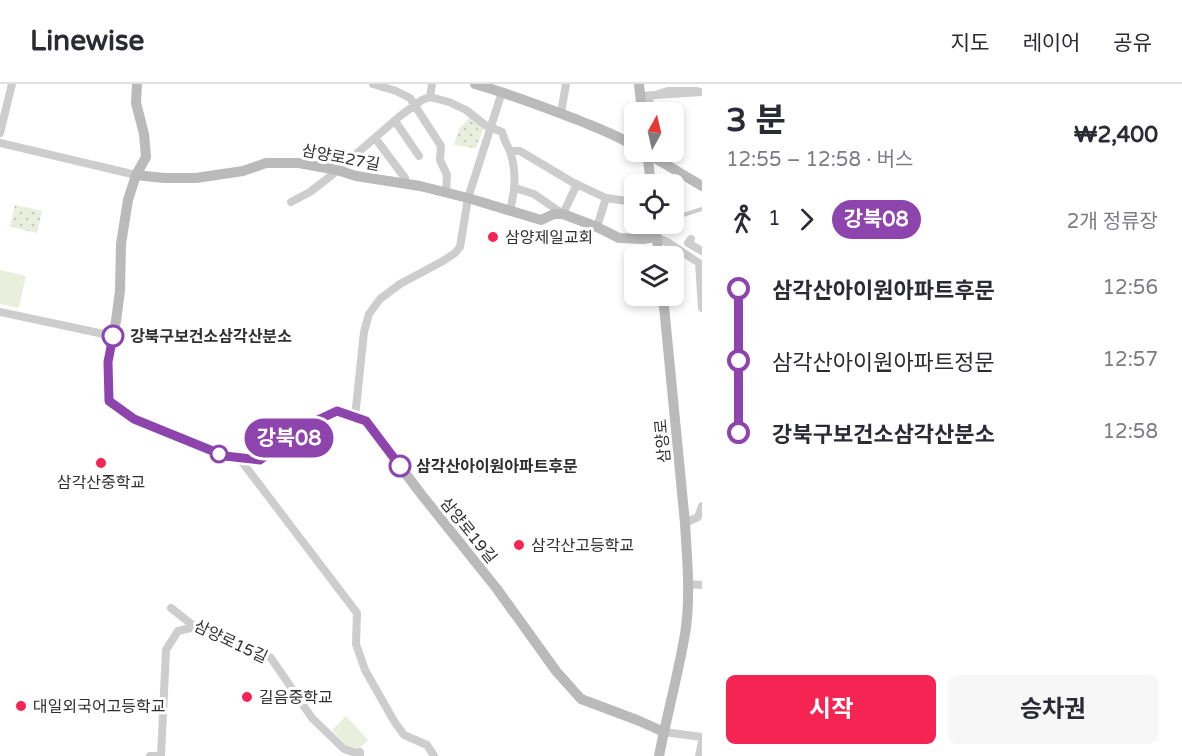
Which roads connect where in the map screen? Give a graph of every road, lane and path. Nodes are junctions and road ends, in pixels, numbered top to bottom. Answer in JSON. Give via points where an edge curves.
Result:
{"nodes":[{"id":1,"x":12,"y":84,"type":"edge"},
{"id":2,"x":373,"y":84,"type":"edge"},
{"id":3,"x":432,"y":84,"type":"edge"},
{"id":4,"x":475,"y":84,"type":"edge"},
{"id":5,"x":566,"y":84,"type":"edge"},
{"id":6,"x":639,"y":84,"type":"edge"},
{"id":7,"x":701,"y":84,"type":"edge"},
{"id":8,"x":140,"y":86,"type":"edge"},
{"id":9,"x":396,"y":87,"type":"edge"},
{"id":10,"x":702,"y":91,"type":"edge"},
{"id":11,"x":502,"y":92,"type":"junction"},
{"id":12,"x":645,"y":96,"type":"junction"},
{"id":13,"x":430,"y":97,"type":"junction"},
{"id":14,"x":644,"y":102,"type":"edge"},
{"id":15,"x":647,"y":102,"type":"edge"},
{"id":16,"x":414,"y":106,"type":"junction"},
{"id":17,"x":561,"y":113,"type":"junction"},
{"id":18,"x":395,"y":121,"type":"junction"},
{"id":19,"x":492,"y":127,"type":"junction"},
{"id":20,"x":0,"y":133,"type":"edge"},
{"id":21,"x":375,"y":138,"type":"junction"},
{"id":22,"x":624,"y":141,"type":"edge"},
{"id":23,"x":0,"y":143,"type":"edge"},
{"id":24,"x":510,"y":151,"type":"junction"},
{"id":25,"x":419,"y":156,"type":"dead end"},
{"id":26,"x":663,"y":162,"type":"edge"},
{"id":27,"x":337,"y":170,"type":"junction"},
{"id":28,"x":136,"y":175,"type":"junction"},
{"id":29,"x":406,"y":184,"type":"junction"},
{"id":30,"x":577,"y":184,"type":"junction"},
{"id":31,"x":702,"y":186,"type":"edge"},
{"id":32,"x":515,"y":188,"type":"junction"},
{"id":33,"x":446,"y":192,"type":"junction"},
{"id":34,"x":468,"y":198,"type":"junction"},
{"id":35,"x":606,"y":198,"type":"junction"},
{"id":36,"x":624,"y":201,"type":"edge"},
{"id":37,"x":291,"y":202,"type":"dead end"},
{"id":38,"x":702,"y":209,"type":"edge"},
{"id":39,"x":510,"y":211,"type":"junction"},
{"id":40,"x":562,"y":214,"type":"junction"},
{"id":41,"x":684,"y":215,"type":"edge"},
{"id":42,"x":597,"y":227,"type":"junction"},
{"id":43,"x":656,"y":237,"type":"junction"},
{"id":44,"x":691,"y":239,"type":"dead end"},
{"id":45,"x":657,"y":246,"type":"edge"},
{"id":46,"x":702,"y":251,"type":"edge"},
{"id":47,"x":700,"y":263,"type":"edge"},
{"id":48,"x":664,"y":306,"type":"edge"},
{"id":49,"x":702,"y":308,"type":"edge"},
{"id":50,"x":0,"y":312,"type":"edge"},
{"id":51,"x":113,"y":336,"type":"junction"},
{"id":52,"x":355,"y":417,"type":"junction"},
{"id":53,"x":239,"y":458,"type":"junction"},
{"id":54,"x":702,"y":506,"type":"edge"},
{"id":55,"x":685,"y":523,"type":"junction"},
{"id":56,"x":688,"y":584,"type":"junction"},
{"id":57,"x":702,"y":585,"type":"edge"},
{"id":58,"x":171,"y":608,"type":"dead end"},
{"id":59,"x":195,"y":627,"type":"junction"},
{"id":60,"x":664,"y":732,"type":"junction"},
{"id":61,"x":702,"y":739,"type":"edge"},
{"id":62,"x":360,"y":754,"type":"edge"},
{"id":63,"x":150,"y":756,"type":"edge"},
{"id":64,"x":160,"y":756,"type":"edge"},
{"id":65,"x":434,"y":756,"type":"edge"},
{"id":66,"x":659,"y":756,"type":"edge"},
{"id":67,"x":699,"y":756,"type":"edge"}],
"edges":[{"from":1,"to":20,"type":"street"},
{"from":2,"to":9,"type":"street"},
{"from":3,"to":13,"type":"street"},
{"from":4,"to":11,"type":"street"},
{"from":5,"to":17,"type":"street"},
{"from":6,"to":12,"type":"street"},
{"from":7,"to":10,"type":"street"},
{"from":8,"to":28,"type":"street","via":[[136,103],[146,157]]},
{"from":9,"to":16,"type":"street"},
{"from":10,"to":12,"type":"street"},
{"from":11,"to":17,"type":"street"},
{"from":11,"to":19,"type":"street"},
{"from":12,"to":14,"type":"street"},
{"from":12,"to":15,"type":"street"},
{"from":13,"to":16,"type":"street"},
{"from":13,"to":19,"type":"street","via":[[466,110]]},
{"from":16,"to":18,"type":"street"},
{"from":16,"to":33,"type":"street","via":[[441,146]]},
{"from":17,"to":22,"type":"street"},
{"from":18,"to":21,"type":"street"},
{"from":18,"to":25,"type":"street"},
{"from":19,"to":24,"type":"street","via":[[502,132]]},
{"from":19,"to":34,"type":"street"},
{"from":21,"to":27,"type":"street"},
{"from":21,"to":29,"type":"street"},
{"from":23,"to":28,"type":"street"},
{"from":24,"to":30,"type":"street","via":[[520,152]]},
{"from":24,"to":32,"type":"street"},
{"from":26,"to":31,"type":"street"},
{"from":27,"to":28,"type":"street","name":"삼양로27길","via":[[299,163],[266,163],[243,171],[196,178]]},
{"from":27,"to":29,"type":"street","name":"삼양로27길"},
{"from":27,"to":37,"type":"street"},
{"from":28,"to":51,"type":"street","via":[[121,244],[120,291]]},
{"from":29,"to":33,"type":"street","name":"삼양로27길"},
{"from":30,"to":35,"type":"street"},
{"from":30,"to":40,"type":"street"},
{"from":32,"to":39,"type":"street"},
{"from":32,"to":40,"type":"street","name":"삼양로27길","via":[[534,194]]},
{"from":33,"to":34,"type":"street","name":"삼양로27길"},
{"from":34,"to":39,"type":"street","name":"삼양로27길"},
{"from":34,"to":52,"type":"street","via":[[460,247],[455,253],[400,284],[380,299],[369,314]]},
{"from":35,"to":36,"type":"street"},
{"from":35,"to":42,"type":"street"},
{"from":38,"to":41,"type":"lane"},
{"from":39,"to":40,"type":"street","name":"삼양로27길","via":[[541,220]]},
{"from":40,"to":42,"type":"street","name":"삼양로27길"},
{"from":42,"to":43,"type":"street","name":"삼양로27길","via":[[619,238]]},
{"from":43,"to":45,"type":"street"},
{"from":43,"to":47,"type":"street"},
{"from":44,"to":46,"type":"street","via":[[688,243]]},
{"from":47,"to":49,"type":"street"},
{"from":48,"to":55,"type":"street","name":"삼양로"},
{"from":50,"to":51,"type":"street"},
{"from":51,"to":53,"type":"street","via":[[108,362],[109,401],[134,419]]},
{"from":52,"to":53,"type":"street","via":[[337,411],[307,425],[260,460]]},
{"from":52,"to":60,"type":"street","name":"삼양로19길","via":[[366,421],[581,699]]},
{"from":53,"to":65,"type":"street","via":[[357,613],[356,644],[365,670],[394,721],[404,735],[427,745]]},
{"from":54,"to":55,"type":"street","via":[[698,517]]},
{"from":55,"to":56,"type":"street","name":"삼양로"},
{"from":56,"to":57,"type":"street"},
{"from":56,"to":60,"type":"street","name":"삼양로","via":[[685,633]]},
{"from":58,"to":59,"type":"street","name":"삼양로15길"},
{"from":59,"to":62,"type":"street","name":"삼양로15길","via":[[231,638],[271,658],[312,718],[344,749]]},
{"from":59,"to":64,"type":"street","via":[[178,631],[166,650]]},
{"from":60,"to":61,"type":"street"},
{"from":60,"to":66,"type":"street","name":"삼양로"},
{"from":61,"to":67,"type":"street"},
{"from":63,"to":64,"type":"street"}]}
